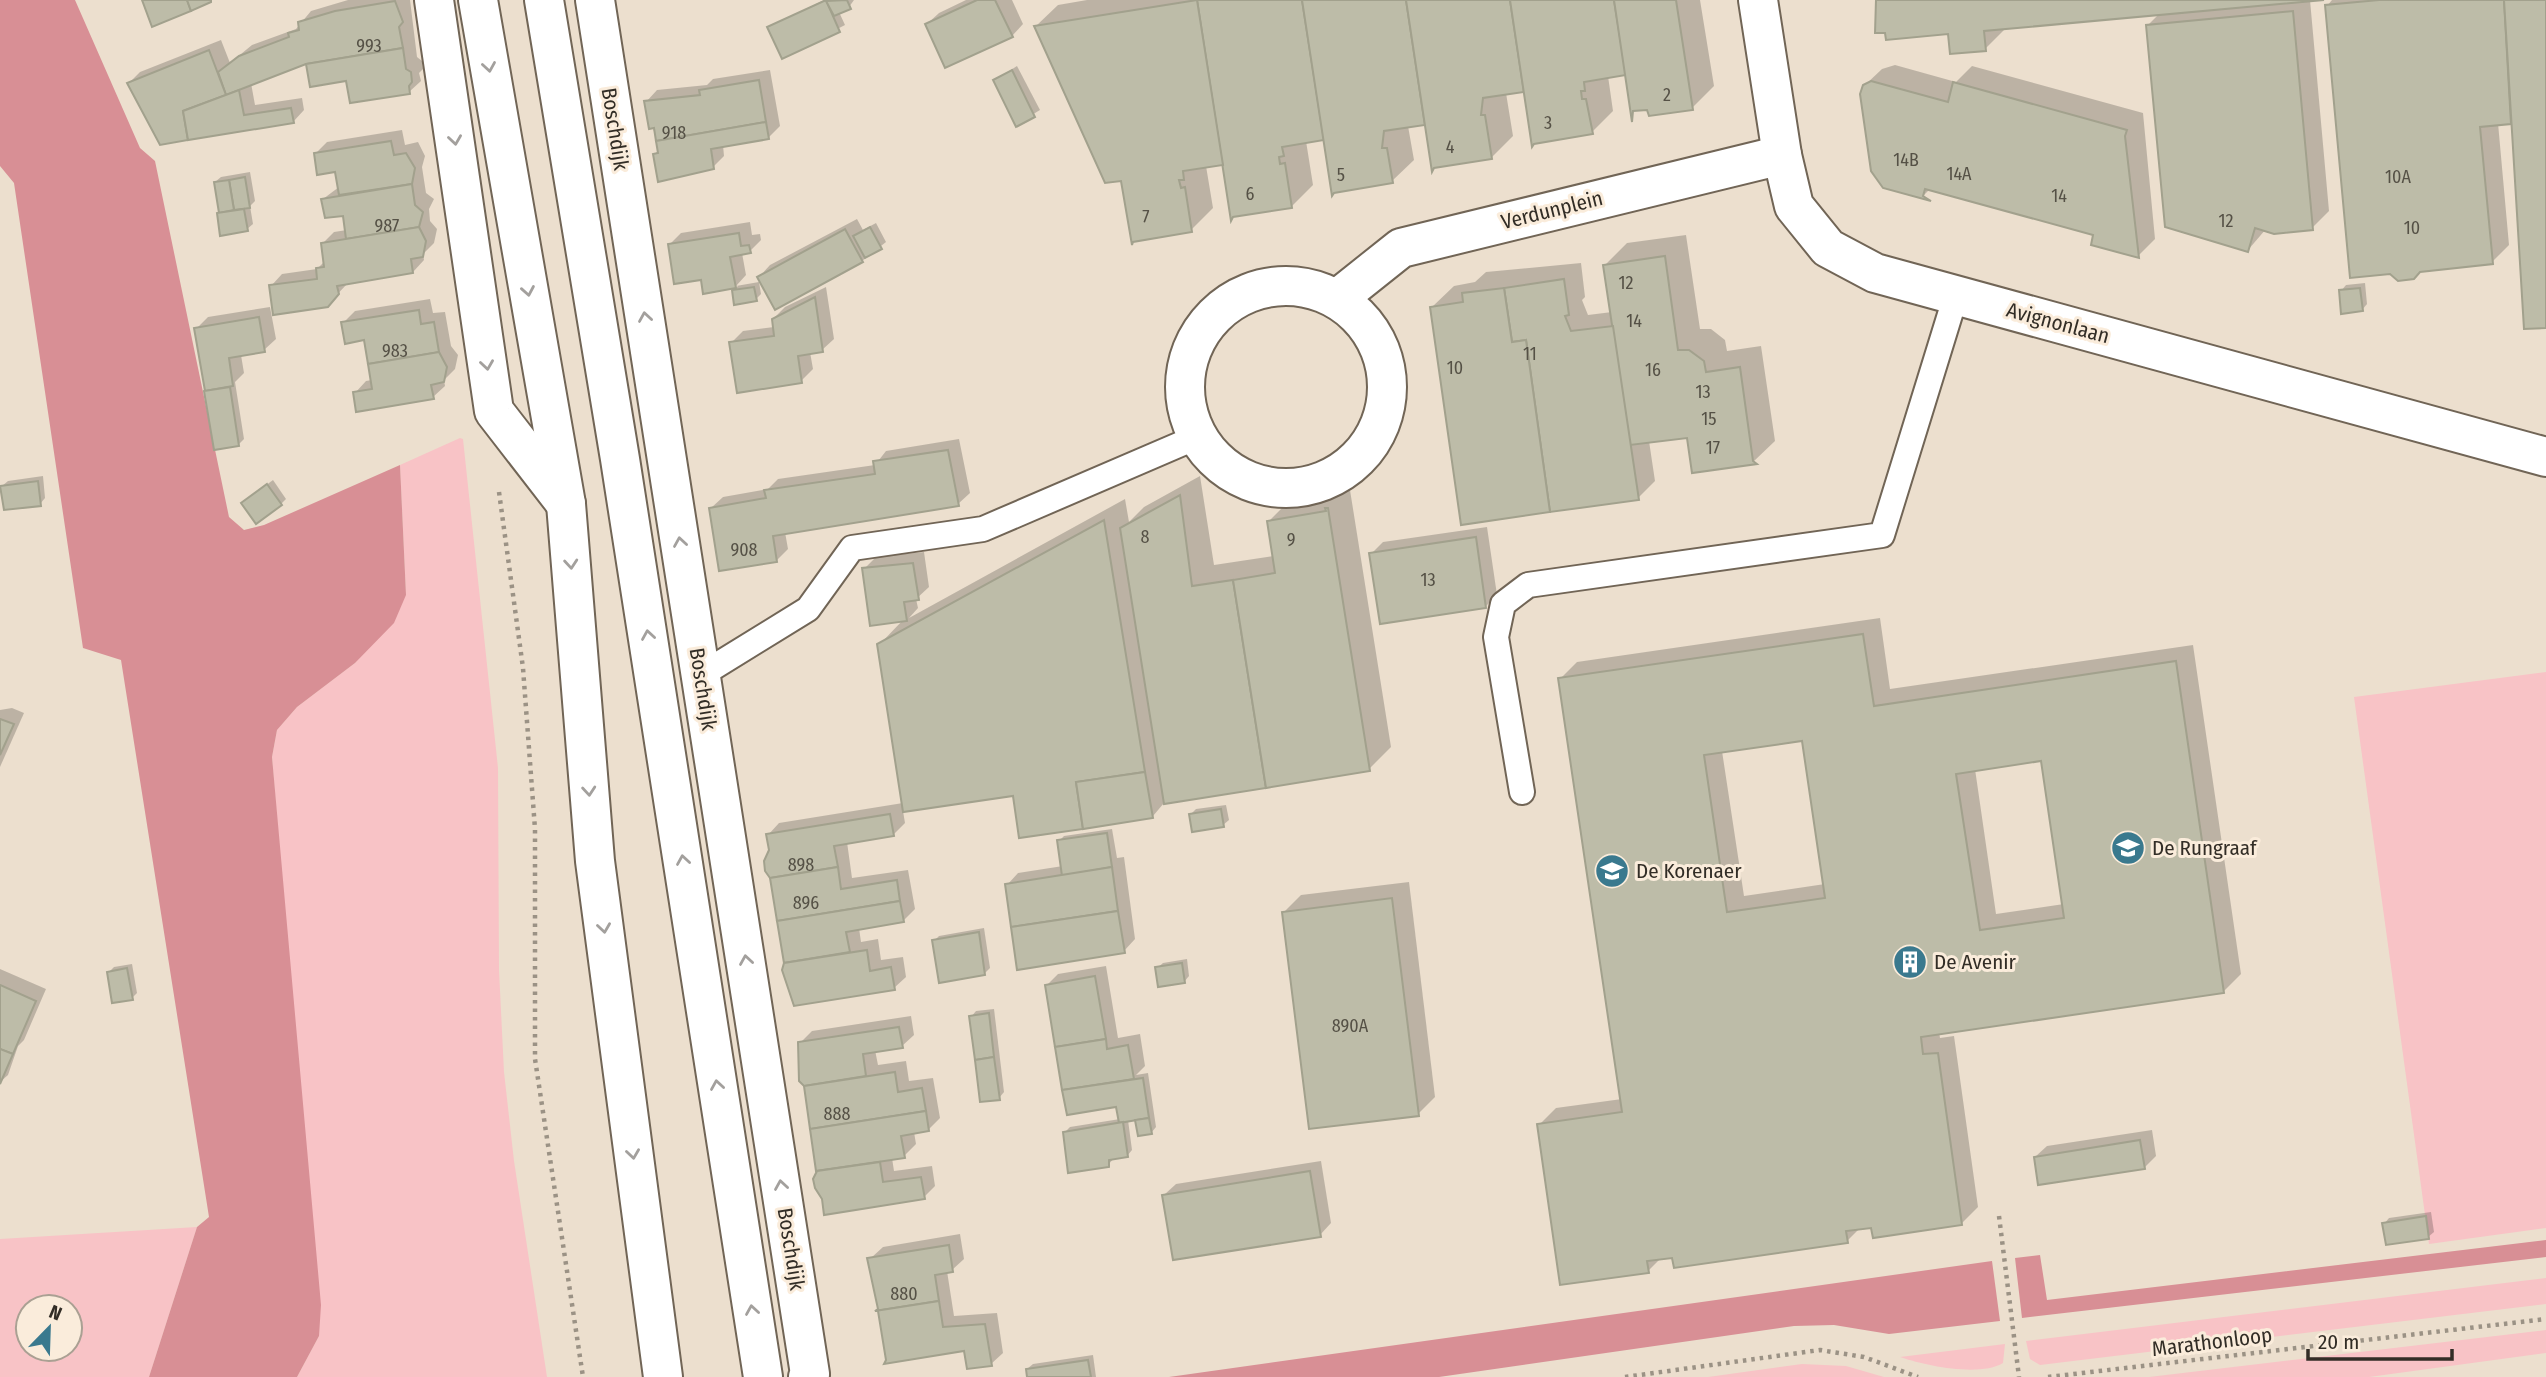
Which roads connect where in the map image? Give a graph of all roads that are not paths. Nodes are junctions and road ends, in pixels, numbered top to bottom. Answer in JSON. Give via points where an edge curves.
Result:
{"nodes":[{"id":1,"x":434,"y":0,"type":"edge"},
{"id":2,"x":478,"y":0,"type":"edge"},
{"id":3,"x":544,"y":0,"type":"edge"},
{"id":4,"x":595,"y":0,"type":"edge"},
{"id":5,"x":1758,"y":0,"type":"edge"},
{"id":6,"x":1782,"y":155,"type":"junction"},
{"id":7,"x":1956,"y":295,"type":"junction"},
{"id":8,"x":1337,"y":299,"type":"junction"},
{"id":9,"x":1197,"y":437,"type":"junction"},
{"id":10,"x":2546,"y":457,"type":"edge"},
{"id":11,"x":566,"y":504,"type":"junction"},
{"id":12,"x":701,"y":676,"type":"junction"},
{"id":13,"x":1522,"y":792,"type":"dead end"},
{"id":14,"x":663,"y":1377,"type":"edge"},
{"id":15,"x":763,"y":1377,"type":"edge"},
{"id":16,"x":808,"y":1377,"type":"edge"}],
"edges":[{"from":1,"to":11,"type":"street","one_way":true,"via":[[494,411]]},
{"from":2,"to":11,"type":"street","one_way":true},
{"from":15,"to":3,"type":"street","one_way":true},
{"from":12,"to":4,"type":"street","name":"Boschdijk","one_way":true},
{"from":5,"to":6,"type":"street","name":"Avignonlaan"},
{"from":6,"to":7,"type":"street","name":"Avignonlaan","via":[[1794,205],[1828,248],[1875,273]]},
{"from":6,"to":8,"type":"street","name":"Verdunplein","via":[[1401,248]]},
{"from":7,"to":10,"type":"street","name":"Avignonlaan"},
{"from":7,"to":13,"type":"lane","via":[[1882,535],[1528,585],[1503,604],[1496,637]]},
{"from":8,"to":9,"type":"street","via":[[1304,286],[1286,285],[1250,290],[1212,315],[1188,354],[1183,389]]},
{"from":8,"to":9,"type":"street","via":[[1356,313],[1377,342],[1388,389],[1386,408],[1372,441],[1348,468],[1313,485],[1279,489],[1245,480],[1218,464]]},
{"from":9,"to":12,"type":"lane","via":[[982,529],[852,548],[808,610]]},
{"from":11,"to":14,"type":"street","one_way":true,"via":[[595,861]]},
{"from":16,"to":12,"type":"street","name":"Boschdijk","one_way":true}]}
